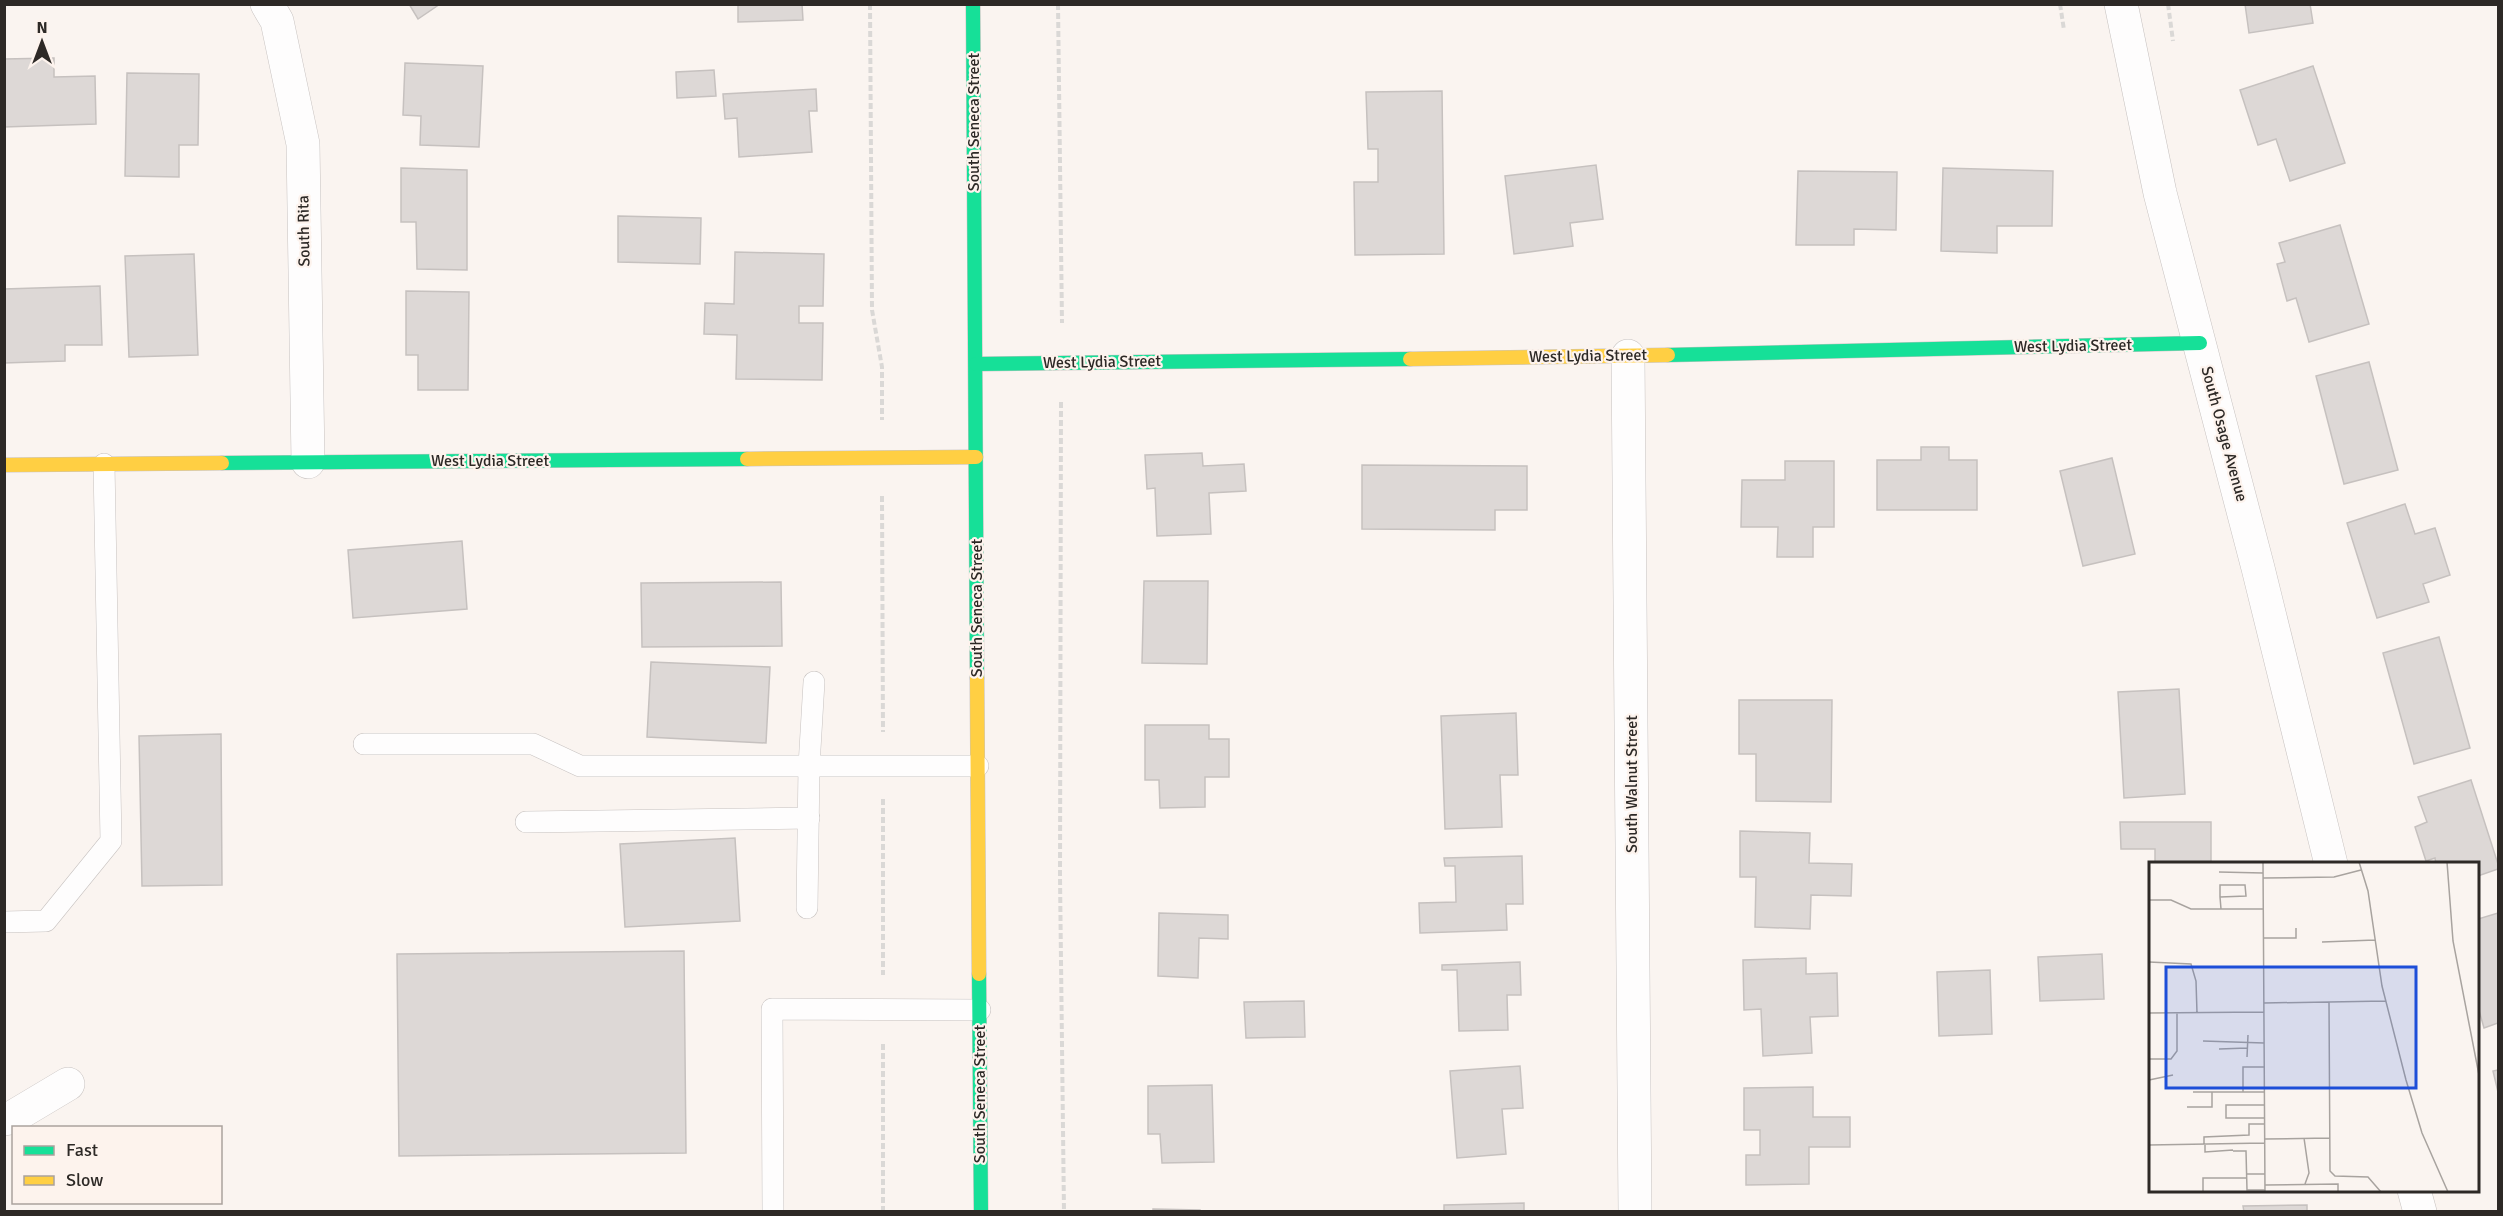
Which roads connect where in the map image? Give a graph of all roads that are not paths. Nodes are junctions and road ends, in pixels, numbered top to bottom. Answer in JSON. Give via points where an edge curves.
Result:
{"nodes":[{"id":1,"x":267,"y":4,"type":"edge"},
{"id":2,"x":973,"y":4,"type":"edge"},
{"id":3,"x":2121,"y":4,"type":"edge"},
{"id":4,"x":2200,"y":343,"type":"junction"},
{"id":5,"x":1628,"y":356,"type":"junction"},
{"id":6,"x":975,"y":364,"type":"junction"},
{"id":7,"x":976,"y":457,"type":"junction"},
{"id":8,"x":308,"y":462,"type":"junction"},
{"id":9,"x":104,"y":464,"type":"junction"},
{"id":10,"x":4,"y":465,"type":"edge"},
{"id":11,"x":814,"y":682,"type":"dead end"},
{"id":12,"x":364,"y":744,"type":"dead end"},
{"id":13,"x":809,"y":766,"type":"junction"},
{"id":14,"x":978,"y":766,"type":"junction"},
{"id":15,"x":809,"y":818,"type":"junction"},
{"id":16,"x":526,"y":822,"type":"dead end"},
{"id":17,"x":2331,"y":862,"type":"edge"},
{"id":18,"x":807,"y":908,"type":"dead end"},
{"id":19,"x":4,"y":922,"type":"edge"},
{"id":20,"x":980,"y":1010,"type":"junction"},
{"id":21,"x":68,"y":1084,"type":"dead end"},
{"id":22,"x":4,"y":1119,"type":"edge"},
{"id":23,"x":2414,"y":1192,"type":"edge"},
{"id":24,"x":773,"y":1212,"type":"edge"},
{"id":25,"x":981,"y":1212,"type":"edge"},
{"id":26,"x":1635,"y":1212,"type":"edge"},
{"id":27,"x":2421,"y":1212,"type":"edge"}],
"edges":[{"from":1,"to":8,"type":"street","name":"South Rita","via":[[277,21],[303,144]]},
{"from":2,"to":6,"type":"street","name":"South Seneca Street"},
{"from":3,"to":4,"type":"street","name":"South Osage Avenue","via":[[2160,193]]},
{"from":4,"to":5,"type":"street","name":"West Lydia Street"},
{"from":4,"to":17,"type":"street","name":"South Osage Avenue"},
{"from":5,"to":6,"type":"street","name":"West Lydia Street"},
{"from":5,"to":26,"type":"street","name":"South Walnut Street"},
{"from":6,"to":7,"type":"street","name":"South Seneca Street"},
{"from":7,"to":8,"type":"street","name":"West Lydia Street"},
{"from":7,"to":14,"type":"street","name":"South Seneca Street"},
{"from":8,"to":9,"type":"street","name":"West Lydia Street"},
{"from":9,"to":10,"type":"street","name":"West Lydia Street"},
{"from":9,"to":19,"type":"lane","via":[[111,841],[46,921]]},
{"from":11,"to":13,"type":"lane"},
{"from":12,"to":13,"type":"lane","via":[[533,744],[580,766]]},
{"from":13,"to":14,"type":"lane"},
{"from":13,"to":15,"type":"lane"},
{"from":14,"to":20,"type":"street","name":"South Seneca Street"},
{"from":15,"to":16,"type":"lane"},
{"from":15,"to":18,"type":"lane"},
{"from":20,"to":24,"type":"lane","via":[[772,1009]]},
{"from":20,"to":25,"type":"street","name":"South Seneca Street"},
{"from":21,"to":22,"type":"street"},
{"from":23,"to":27,"type":"street"}]}
